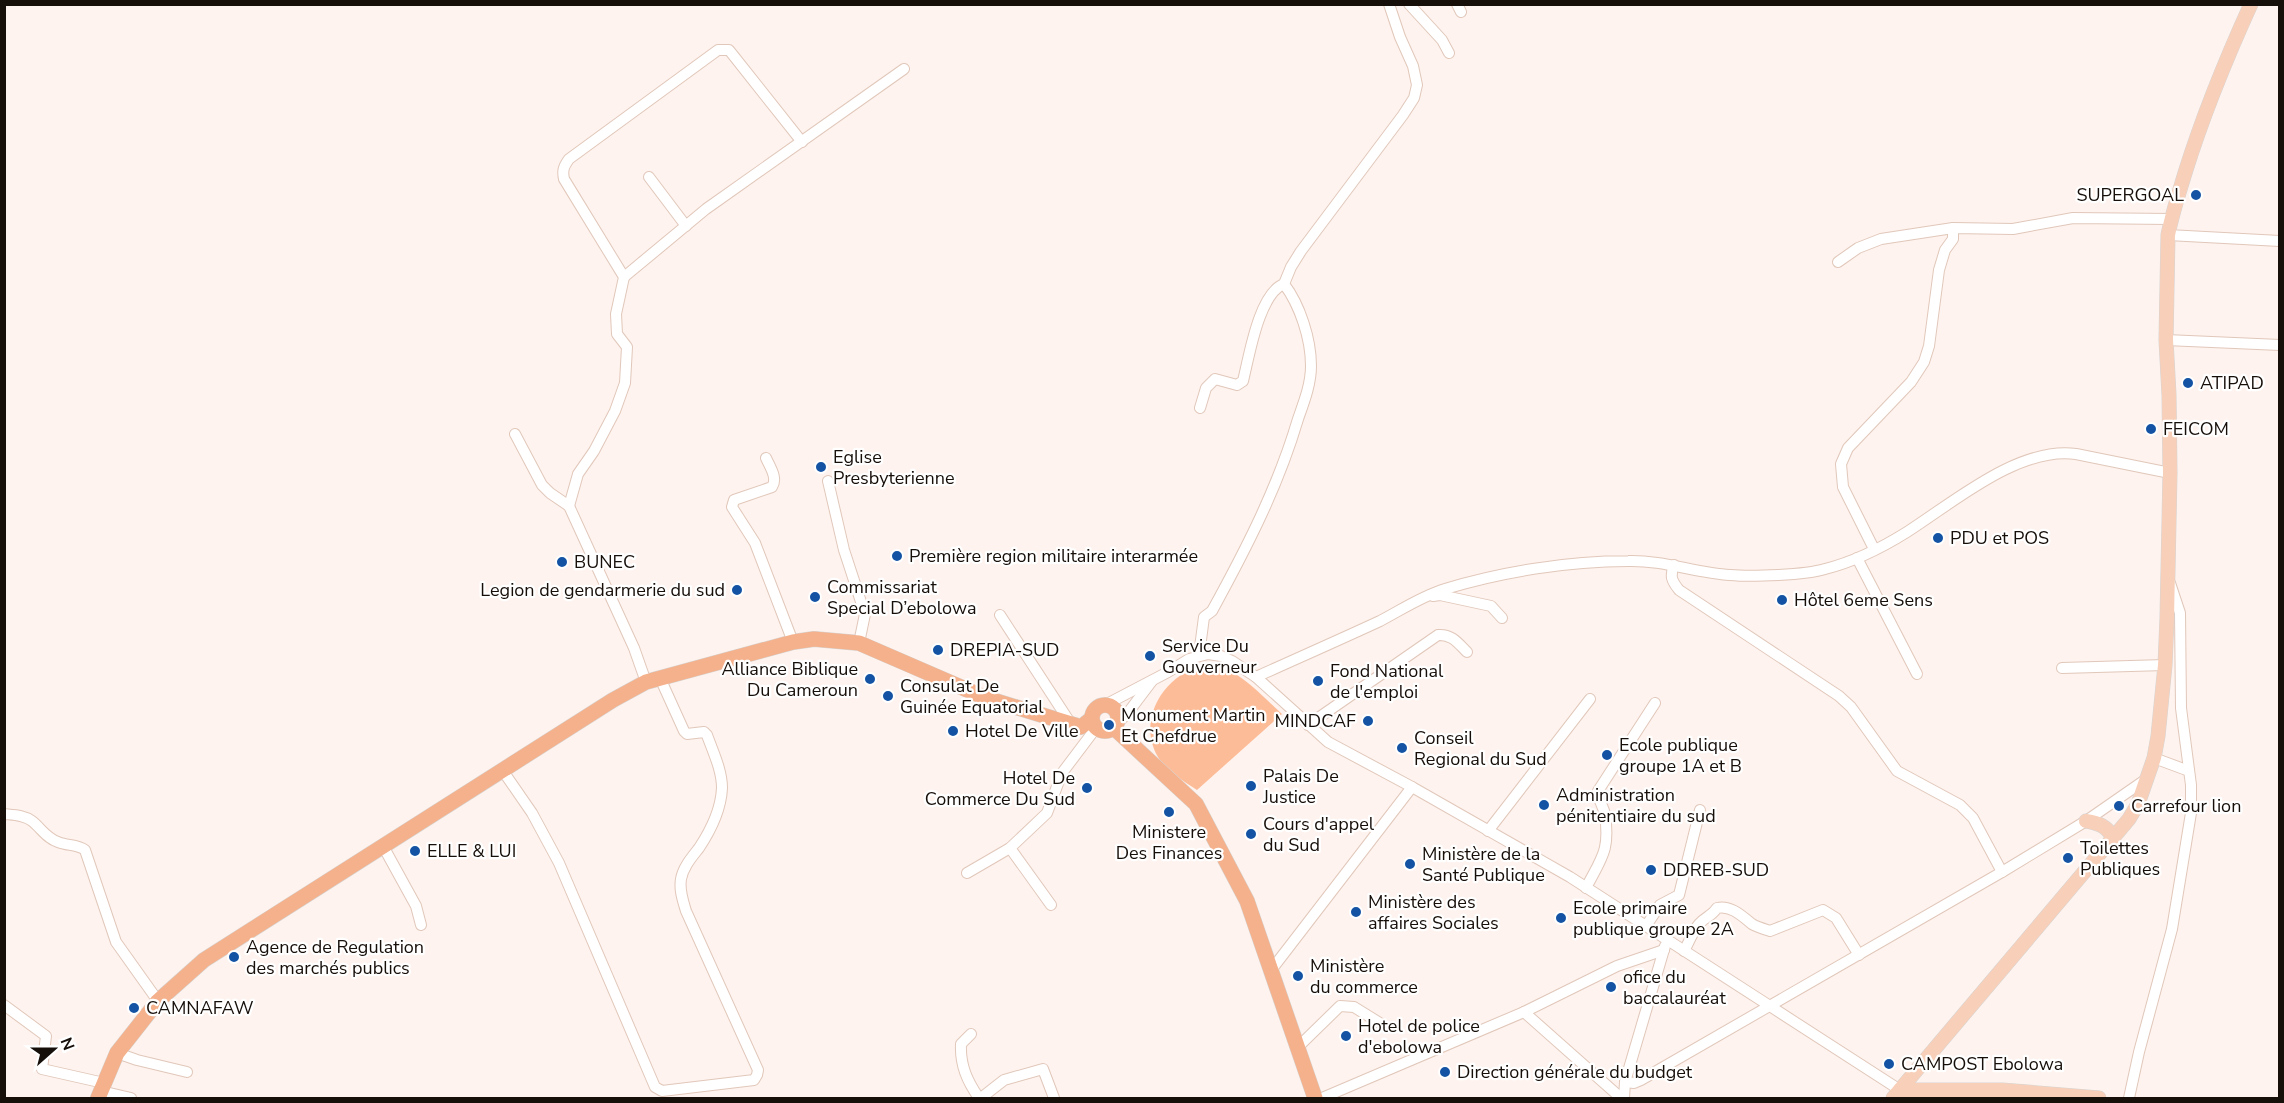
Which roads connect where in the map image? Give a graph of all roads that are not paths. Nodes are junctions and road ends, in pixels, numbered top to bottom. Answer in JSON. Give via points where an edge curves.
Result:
{"nodes":[{"id":1,"x":1389,"y":4,"type":"edge"},
{"id":2,"x":1409,"y":4,"type":"edge"},
{"id":3,"x":2251,"y":4,"type":"edge"},
{"id":4,"x":1449,"y":53,"type":"dead end"},
{"id":5,"x":904,"y":69,"type":"dead end"},
{"id":6,"x":802,"y":142,"type":"junction"},
{"id":7,"x":649,"y":177,"type":"dead end"},
{"id":8,"x":2171,"y":219,"type":"junction"},
{"id":9,"x":686,"y":226,"type":"junction"},
{"id":10,"x":1953,"y":228,"type":"junction"},
{"id":11,"x":2168,"y":235,"type":"junction"},
{"id":12,"x":2280,"y":241,"type":"edge"},
{"id":13,"x":1838,"y":262,"type":"dead end"},
{"id":14,"x":624,"y":277,"type":"junction"},
{"id":15,"x":1284,"y":284,"type":"junction"},
{"id":16,"x":2166,"y":340,"type":"junction"},
{"id":17,"x":2280,"y":345,"type":"edge"},
{"id":18,"x":1200,"y":408,"type":"dead end"},
{"id":19,"x":515,"y":434,"type":"dead end"},
{"id":20,"x":766,"y":458,"type":"dead end"},
{"id":21,"x":2170,"y":473,"type":"junction"},
{"id":22,"x":828,"y":481,"type":"dead end"},
{"id":23,"x":569,"y":506,"type":"junction"},
{"id":24,"x":1874,"y":549,"type":"junction"},
{"id":25,"x":1857,"y":558,"type":"junction"},
{"id":26,"x":1674,"y":565,"type":"junction"},
{"id":27,"x":2168,"y":577,"type":"junction"},
{"id":28,"x":1421,"y":599,"type":"junction"},
{"id":29,"x":1000,"y":615,"type":"dead end"},
{"id":30,"x":1502,"y":618,"type":"dead end"},
{"id":31,"x":793,"y":642,"type":"junction"},
{"id":32,"x":859,"y":643,"type":"junction"},
{"id":33,"x":1467,"y":652,"type":"dead end"},
{"id":34,"x":1199,"y":655,"type":"junction"},
{"id":35,"x":2164,"y":665,"type":"junction"},
{"id":36,"x":2062,"y":668,"type":"dead end"},
{"id":37,"x":1917,"y":674,"type":"dead end"},
{"id":38,"x":1256,"y":677,"type":"junction"},
{"id":39,"x":653,"y":680,"type":"junction"},
{"id":40,"x":1152,"y":680,"type":"junction"},
{"id":41,"x":1590,"y":699,"type":"dead end"},
{"id":42,"x":1655,"y":703,"type":"dead end"},
{"id":43,"x":1105,"y":705,"type":"junction"},
{"id":44,"x":1072,"y":724,"type":"junction"},
{"id":45,"x":1094,"y":724,"type":"junction"},
{"id":46,"x":1308,"y":725,"type":"junction"},
{"id":47,"x":1115,"y":726,"type":"junction"},
{"id":48,"x":2154,"y":758,"type":"junction"},
{"id":49,"x":503,"y":771,"type":"junction"},
{"id":50,"x":2189,"y":771,"type":"junction"},
{"id":51,"x":2145,"y":780,"type":"junction"},
{"id":52,"x":1412,"y":787,"type":"junction"},
{"id":53,"x":1700,"y":810,"type":"dead end"},
{"id":54,"x":4,"y":814,"type":"edge"},
{"id":55,"x":2086,"y":821,"type":"junction"},
{"id":56,"x":1488,"y":831,"type":"junction"},
{"id":57,"x":2113,"y":837,"type":"junction"},
{"id":58,"x":383,"y":846,"type":"junction"},
{"id":59,"x":1010,"y":848,"type":"junction"},
{"id":60,"x":2002,"y":872,"type":"junction"},
{"id":61,"x":967,"y":873,"type":"dead end"},
{"id":62,"x":1586,"y":888,"type":"junction"},
{"id":63,"x":1050,"y":905,"type":"dead end"},
{"id":64,"x":421,"y":925,"type":"dead end"},
{"id":65,"x":1646,"y":926,"type":"junction"},
{"id":66,"x":1666,"y":945,"type":"junction"},
{"id":67,"x":1684,"y":951,"type":"junction"},
{"id":68,"x":1859,"y":955,"type":"junction"},
{"id":69,"x":1272,"y":969,"type":"junction"},
{"id":70,"x":158,"y":1001,"type":"junction"},
{"id":71,"x":4,"y":1005,"type":"edge"},
{"id":72,"x":1770,"y":1007,"type":"junction"},
{"id":73,"x":1524,"y":1012,"type":"junction"},
{"id":74,"x":1383,"y":1025,"type":"dead end"},
{"id":75,"x":971,"y":1034,"type":"dead end"},
{"id":76,"x":1298,"y":1048,"type":"junction"},
{"id":77,"x":117,"y":1053,"type":"junction"},
{"id":78,"x":187,"y":1072,"type":"dead end"},
{"id":79,"x":1624,"y":1082,"type":"junction"},
{"id":80,"x":101,"y":1091,"type":"edge"},
{"id":81,"x":1897,"y":1094,"type":"edge"},
{"id":82,"x":1999,"y":1094,"type":"edge"},
{"id":83,"x":131,"y":1098,"type":"edge"},
{"id":84,"x":980,"y":1098,"type":"edge"},
{"id":85,"x":1054,"y":1098,"type":"edge"},
{"id":86,"x":1315,"y":1098,"type":"edge"},
{"id":87,"x":1322,"y":1098,"type":"edge"},
{"id":88,"x":1622,"y":1098,"type":"edge"},
{"id":89,"x":2099,"y":1098,"type":"edge"},
{"id":90,"x":2129,"y":1098,"type":"edge"}],
"edges":[{"from":1,"to":15,"type":"street","via":[[1413,66],[1418,85],[1414,98],[1301,251]]},
{"from":2,"to":4,"type":"street"},
{"from":3,"to":8,"type":"main road","via":[[2201,127]]},
{"from":5,"to":6,"type":"street"},
{"from":6,"to":9,"type":"street"},
{"from":6,"to":14,"type":"street","via":[[729,50],[723,48],[569,159],[564,179]]},
{"from":7,"to":9,"type":"street"},
{"from":8,"to":10,"type":"street","via":[[2073,218],[2013,229]]},
{"from":8,"to":11,"type":"main road"},
{"from":9,"to":14,"type":"street"},
{"from":10,"to":13,"type":"street","via":[[1881,240],[1858,248]]},
{"from":10,"to":24,"type":"street","via":[[1953,239],[1939,270],[1924,362],[1911,382],[1848,448],[1841,464],[1844,487]]},
{"from":11,"to":12,"type":"street"},
{"from":11,"to":16,"type":"main road"},
{"from":14,"to":23,"type":"street","via":[[616,334],[627,347],[625,383],[608,426],[578,474]]},
{"from":15,"to":18,"type":"street","via":[[1276,287],[1259,315],[1243,381],[1237,385],[1215,379],[1206,388]]},
{"from":15,"to":34,"type":"street","via":[[1296,302],[1308,342],[1308,385],[1292,442],[1260,520],[1212,611],[1204,617]]},
{"from":16,"to":17,"type":"street"},
{"from":16,"to":21,"type":"main road"},
{"from":19,"to":23,"type":"street","via":[[542,485]]},
{"from":20,"to":31,"type":"street","via":[[775,483],[734,500],[732,507],[755,543]]},
{"from":21,"to":24,"type":"street","via":[[2076,454],[2048,454],[2026,460],[1991,478]]},
{"from":21,"to":27,"type":"main road"},
{"from":22,"to":32,"type":"street","via":[[844,550],[865,614]]},
{"from":23,"to":39,"type":"street","via":[[634,648]]},
{"from":24,"to":25,"type":"street"},
{"from":25,"to":26,"type":"street","via":[[1824,570],[1765,574],[1730,575]]},
{"from":25,"to":37,"type":"street"},
{"from":26,"to":28,"type":"street","via":[[1630,561],[1549,567],[1443,589]]},
{"from":26,"to":60,"type":"street","via":[[1670,575],[1679,590],[1839,696],[1897,771],[1960,805],[1973,818]]},
{"from":27,"to":35,"type":"main road"},
{"from":27,"to":50,"type":"street","via":[[2180,613],[2181,708]]},
{"from":28,"to":30,"type":"street","via":[[1440,595],[1463,599],[1491,606]]},
{"from":28,"to":38,"type":"street"},
{"from":29,"to":44,"type":"street"},
{"from":31,"to":32,"type":"highway","via":[[814,639]]},
{"from":31,"to":39,"type":"highway"},
{"from":32,"to":44,"type":"highway","via":[[986,698]]},
{"from":33,"to":46,"type":"street","via":[[1453,638],[1438,635]]},
{"from":34,"to":38,"type":"street","via":[[1221,656]]},
{"from":34,"to":40,"type":"street"},
{"from":35,"to":36,"type":"street"},
{"from":35,"to":48,"type":"main road"},
{"from":38,"to":46,"type":"street"},
{"from":39,"to":49,"type":"highway","via":[[613,700]]},
{"from":39,"to":49,"type":"street","via":[[684,732],[707,735],[720,771],[722,789],[717,815],[685,868],[681,893],[758,1070],[754,1080],[662,1091],[655,1087],[559,863]]},
{"from":40,"to":43,"type":"street"},
{"from":40,"to":47,"type":"street"},
{"from":41,"to":56,"type":"street"},
{"from":42,"to":62,"type":"street","via":[[1598,791],[1607,844]]},
{"from":43,"to":45,"type":"highway","via":[[1095,709]]},
{"from":43,"to":47,"type":"highway","via":[[1114,709],[1118,719]]},
{"from":44,"to":45,"type":"highway"},
{"from":45,"to":47,"type":"highway","via":[[1105,732]]},
{"from":45,"to":59,"type":"street","via":[[1062,773],[1047,813]]},
{"from":46,"to":52,"type":"street","via":[[1328,742]]},
{"from":47,"to":69,"type":"highway","via":[[1196,804],[1247,901]]},
{"from":48,"to":50,"type":"street"},
{"from":48,"to":51,"type":"main road"},
{"from":49,"to":58,"type":"highway"},
{"from":50,"to":90,"type":"street","via":[[2191,813],[2172,929]]},
{"from":51,"to":55,"type":"street"},
{"from":51,"to":57,"type":"main road","via":[[2138,804]]},
{"from":52,"to":56,"type":"street"},
{"from":52,"to":69,"type":"street"},
{"from":53,"to":65,"type":"street","via":[[1679,895],[1660,905]]},
{"from":54,"to":70,"type":"street","via":[[23,816],[46,836],[85,850],[116,942]]},
{"from":55,"to":57,"type":"main road","via":[[2098,823]]},
{"from":55,"to":60,"type":"street"},
{"from":56,"to":62,"type":"street"},
{"from":57,"to":81,"type":"main road"},
{"from":58,"to":64,"type":"street","via":[[416,906]]},
{"from":58,"to":70,"type":"highway","via":[[204,960]]},
{"from":59,"to":61,"type":"street"},
{"from":59,"to":63,"type":"street"},
{"from":60,"to":68,"type":"street"},
{"from":62,"to":65,"type":"street"},
{"from":65,"to":66,"type":"street"},
{"from":66,"to":67,"type":"street"},
{"from":66,"to":73,"type":"street"},
{"from":66,"to":79,"type":"street"},
{"from":67,"to":68,"type":"street","via":[[1698,925],[1723,907],[1770,931],[1823,910],[1836,918]]},
{"from":67,"to":72,"type":"street"},
{"from":68,"to":72,"type":"street"},
{"from":69,"to":76,"type":"highway"},
{"from":70,"to":77,"type":"highway"},
{"from":71,"to":80,"type":"street","via":[[46,1036],[42,1069]]},
{"from":72,"to":79,"type":"street","via":[[1641,1080]]},
{"from":72,"to":81,"type":"street"},
{"from":73,"to":87,"type":"street"},
{"from":73,"to":88,"type":"street"},
{"from":74,"to":76,"type":"street","via":[[1354,1007],[1340,1006]]},
{"from":75,"to":84,"type":"street","via":[[961,1044],[961,1058],[968,1082]]},
{"from":76,"to":86,"type":"highway"},
{"from":77,"to":78,"type":"street"},
{"from":77,"to":80,"type":"highway"},
{"from":79,"to":88,"type":"street"},
{"from":80,"to":83,"type":"street"},
{"from":81,"to":82,"type":"main road"},
{"from":82,"to":89,"type":"main road"},
{"from":84,"to":85,"type":"street","via":[[1004,1080],[1043,1069]]}]}
